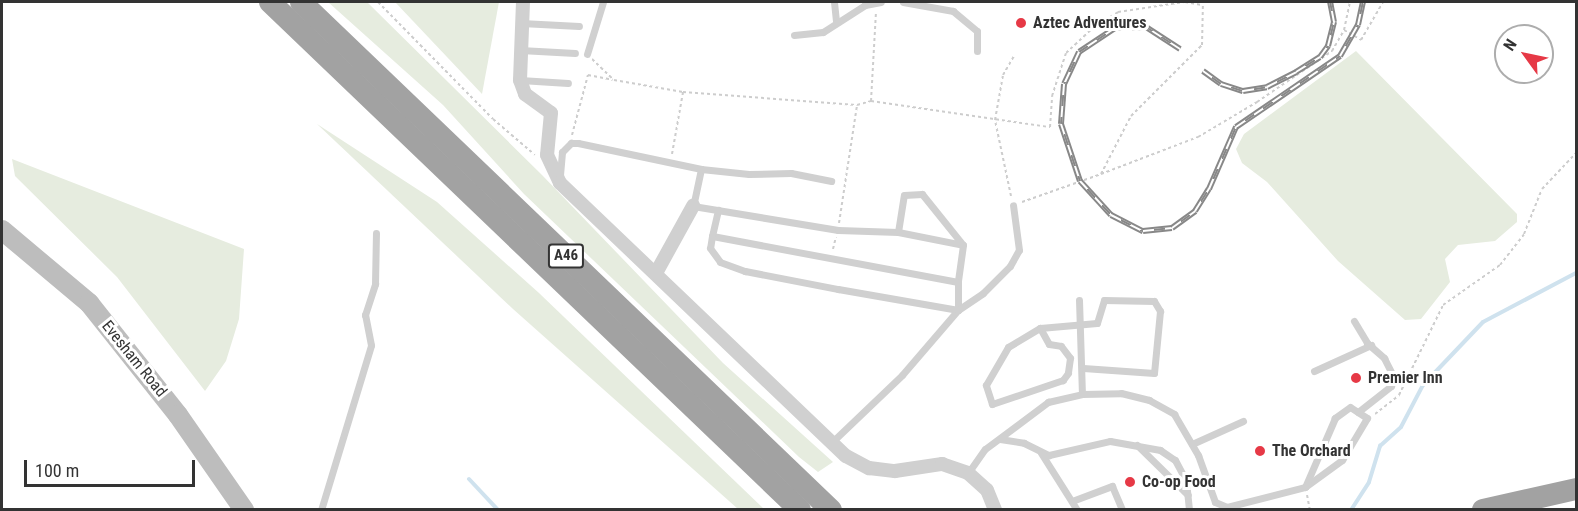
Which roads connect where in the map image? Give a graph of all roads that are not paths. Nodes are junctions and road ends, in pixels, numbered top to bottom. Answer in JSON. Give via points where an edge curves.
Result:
{"nodes":[{"id":1,"x":270,"y":2,"type":"edge"},
{"id":2,"x":301,"y":2,"type":"edge"},
{"id":3,"x":523,"y":2,"type":"edge"},
{"id":4,"x":603,"y":2,"type":"edge"},
{"id":5,"x":834,"y":2,"type":"edge"},
{"id":6,"x":879,"y":2,"type":"edge"},
{"id":7,"x":903,"y":2,"type":"edge"},
{"id":8,"x":836,"y":21,"type":"junction"},
{"id":9,"x":520,"y":23,"type":"junction"},
{"id":10,"x":579,"y":26,"type":"dead end"},
{"id":11,"x":794,"y":35,"type":"dead end"},
{"id":12,"x":518,"y":50,"type":"junction"},
{"id":13,"x":977,"y":51,"type":"dead end"},
{"id":14,"x":575,"y":53,"type":"dead end"},
{"id":15,"x":586,"y":54,"type":"road end"},
{"id":16,"x":520,"y":80,"type":"junction"},
{"id":17,"x":568,"y":83,"type":"dead end"},
{"id":18,"x":701,"y":169,"type":"junction"},
{"id":19,"x":831,"y":180,"type":"dead end"},
{"id":20,"x":560,"y":183,"type":"junction"},
{"id":21,"x":1013,"y":205,"type":"road end"},
{"id":22,"x":693,"y":206,"type":"junction"},
{"id":23,"x":718,"y":210,"type":"junction"},
{"id":24,"x":2,"y":230,"type":"edge"},
{"id":25,"x":898,"y":232,"type":"junction"},
{"id":26,"x":376,"y":233,"type":"dead end"},
{"id":27,"x":712,"y":237,"type":"junction"},
{"id":28,"x":963,"y":244,"type":"junction"},
{"id":29,"x":656,"y":273,"type":"junction"},
{"id":30,"x":958,"y":282,"type":"junction"},
{"id":31,"x":1079,"y":300,"type":"dead end"},
{"id":32,"x":957,"y":310,"type":"junction"},
{"id":33,"x":1354,"y":321,"type":"dead end"},
{"id":34,"x":1080,"y":323,"type":"junction"},
{"id":35,"x":1040,"y":328,"type":"junction"},
{"id":36,"x":1371,"y":345,"type":"junction"},
{"id":37,"x":1083,"y":368,"type":"junction"},
{"id":38,"x":1314,"y":371,"type":"dead end"},
{"id":39,"x":1082,"y":394,"type":"junction"},
{"id":40,"x":1358,"y":412,"type":"junction"},
{"id":41,"x":1243,"y":421,"type":"dead end"},
{"id":42,"x":1000,"y":439,"type":"junction"},
{"id":43,"x":832,"y":442,"type":"junction"},
{"id":44,"x":1135,"y":444,"type":"junction"},
{"id":45,"x":1192,"y":444,"type":"junction"},
{"id":46,"x":1041,"y":453,"type":"junction"},
{"id":47,"x":968,"y":473,"type":"junction"},
{"id":48,"x":1305,"y":487,"type":"junction"},
{"id":49,"x":1576,"y":489,"type":"edge"},
{"id":50,"x":1188,"y":495,"type":"junction"},
{"id":51,"x":1072,"y":501,"type":"junction"},
{"id":52,"x":244,"y":510,"type":"edge"},
{"id":53,"x":321,"y":510,"type":"edge"},
{"id":54,"x":800,"y":510,"type":"edge"},
{"id":55,"x":831,"y":510,"type":"edge"},
{"id":56,"x":994,"y":510,"type":"edge"},
{"id":57,"x":1077,"y":510,"type":"edge"},
{"id":58,"x":1122,"y":510,"type":"edge"},
{"id":59,"x":1189,"y":510,"type":"edge"},
{"id":60,"x":1483,"y":510,"type":"edge"}],
"edges":[{"from":1,"to":54,"type":"highway","number":"A46"},
{"from":2,"to":55,"type":"highway","number":"A46"},
{"from":3,"to":9,"type":"street"},
{"from":4,"to":15,"type":"lane"},
{"from":5,"to":8,"type":"lane"},
{"from":6,"to":8,"type":"lane"},
{"from":7,"to":13,"type":"lane","via":[[953,11],[977,31]]},
{"from":8,"to":11,"type":"lane","via":[[823,32]]},
{"from":9,"to":10,"type":"lane"},
{"from":9,"to":12,"type":"street"},
{"from":12,"to":14,"type":"lane"},
{"from":12,"to":16,"type":"street"},
{"from":16,"to":17,"type":"lane"},
{"from":16,"to":20,"type":"street","via":[[525,94],[551,113],[547,155]]},
{"from":18,"to":19,"type":"lane","via":[[791,173]]},
{"from":18,"to":20,"type":"lane","via":[[571,143],[560,158]]},
{"from":18,"to":22,"type":"lane"},
{"from":20,"to":29,"type":"street"},
{"from":21,"to":32,"type":"lane","via":[[1019,250],[1010,266],[983,293]]},
{"from":22,"to":23,"type":"lane"},
{"from":22,"to":29,"type":"street"},
{"from":23,"to":25,"type":"lane","via":[[838,230]]},
{"from":23,"to":27,"type":"lane"},
{"from":24,"to":52,"type":"main road","name":"Evesham Road","via":[[89,303],[178,415]]},
{"from":25,"to":28,"type":"lane"},
{"from":25,"to":28,"type":"lane","via":[[904,195],[922,194]]},
{"from":26,"to":53,"type":"lane","via":[[375,284],[365,315],[371,345]]},
{"from":27,"to":30,"type":"lane"},
{"from":27,"to":32,"type":"lane","via":[[710,248],[720,262],[745,271]]},
{"from":28,"to":30,"type":"lane"},
{"from":29,"to":43,"type":"street"},
{"from":30,"to":32,"type":"lane"},
{"from":31,"to":34,"type":"lane"},
{"from":32,"to":43,"type":"lane","via":[[902,375]]},
{"from":33,"to":36,"type":"lane"},
{"from":34,"to":35,"type":"lane"},
{"from":34,"to":37,"type":"lane"},
{"from":34,"to":37,"type":"lane","via":[[1097,323],[1104,300],[1154,301],[1160,311],[1154,373],[1149,376]]},
{"from":35,"to":35,"type":"lane","via":[[1048,344],[1061,346],[1070,358],[1068,373],[1063,380],[992,404],[986,385],[999,361],[1008,347]]},
{"from":36,"to":38,"type":"lane"},
{"from":36,"to":40,"type":"lane","via":[[1389,366],[1391,386]]},
{"from":37,"to":39,"type":"lane"},
{"from":39,"to":42,"type":"lane","via":[[1048,402]]},
{"from":39,"to":45,"type":"lane","via":[[1121,393],[1149,400],[1174,414]]},
{"from":40,"to":48,"type":"lane","via":[[1345,408],[1335,418]]},
{"from":40,"to":48,"type":"lane","via":[[1367,418],[1342,460]]},
{"from":41,"to":45,"type":"lane"},
{"from":42,"to":46,"type":"lane","via":[[1024,443]]},
{"from":42,"to":47,"type":"lane","via":[[985,449]]},
{"from":43,"to":47,"type":"street","via":[[846,456],[869,468],[895,471],[942,464]]},
{"from":44,"to":46,"type":"lane","via":[[1110,441],[1058,454]]},
{"from":44,"to":50,"type":"lane"},
{"from":44,"to":50,"type":"lane","via":[[1160,450],[1175,460]]},
{"from":45,"to":48,"type":"lane","via":[[1215,502],[1227,507]]},
{"from":46,"to":51,"type":"lane"},
{"from":47,"to":56,"type":"street","via":[[987,490]]},
{"from":49,"to":60,"type":"highway"},
{"from":50,"to":59,"type":"lane"},
{"from":51,"to":57,"type":"lane"},
{"from":51,"to":58,"type":"lane","via":[[1112,486]]}]}
